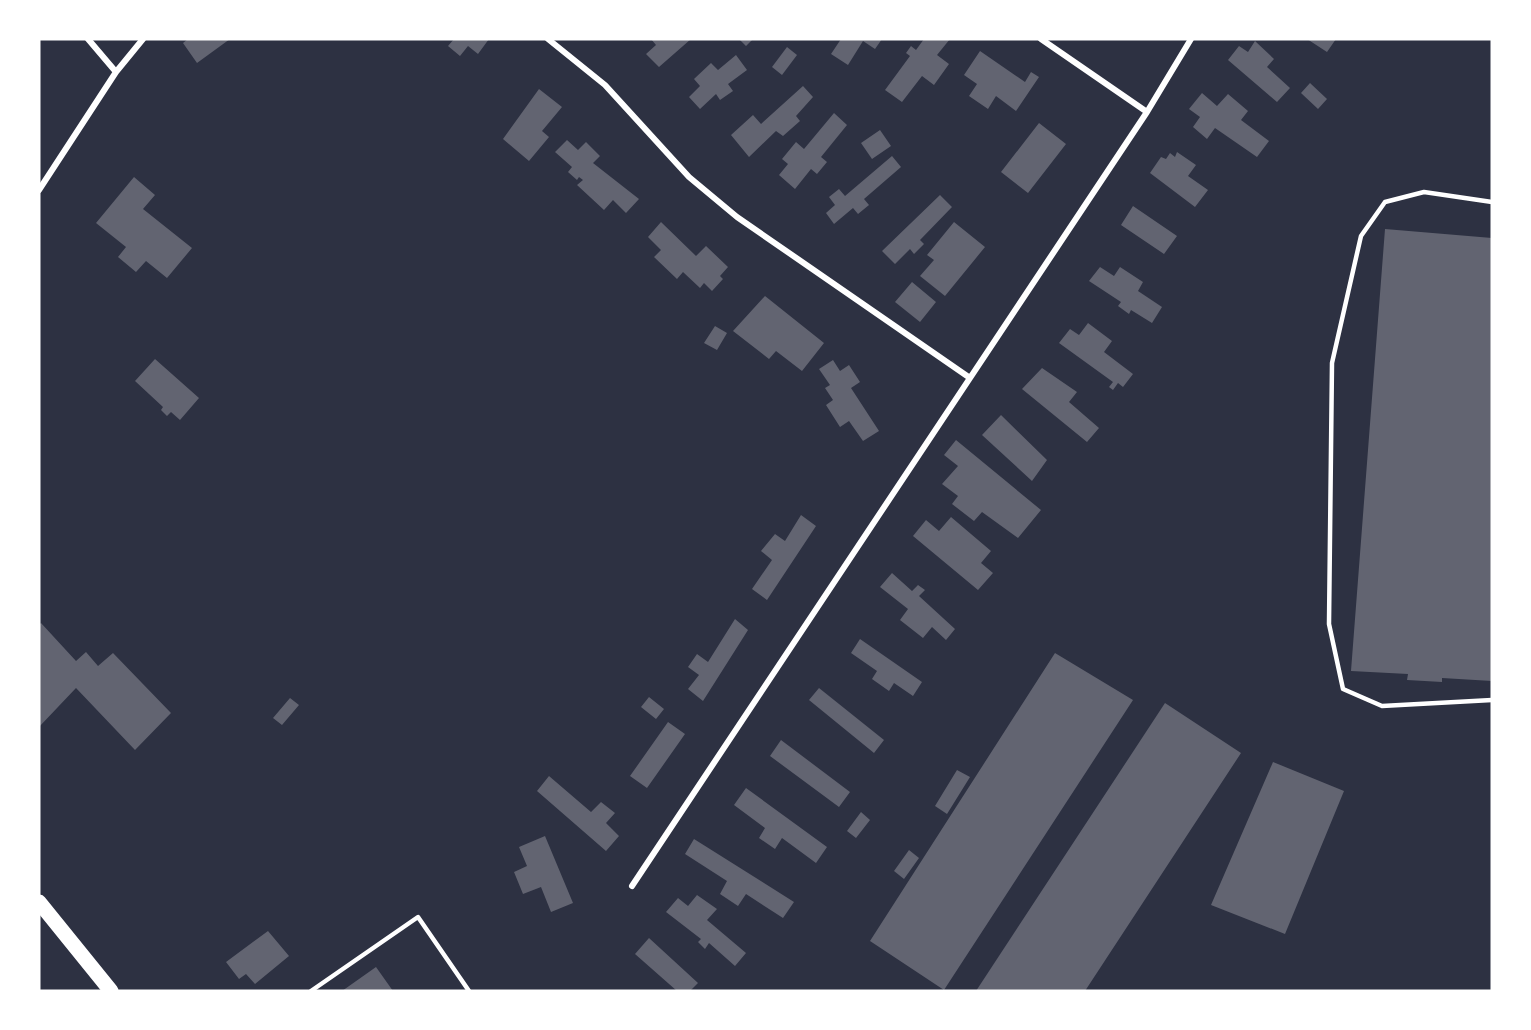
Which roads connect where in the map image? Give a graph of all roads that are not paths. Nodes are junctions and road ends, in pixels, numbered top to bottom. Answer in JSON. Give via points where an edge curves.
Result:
{"nodes":[{"id":1,"x":88,"y":39,"type":"edge"},
{"id":2,"x":143,"y":39,"type":"edge"},
{"id":3,"x":548,"y":39,"type":"edge"},
{"id":4,"x":1041,"y":39,"type":"edge"},
{"id":5,"x":1191,"y":39,"type":"edge"},
{"id":6,"x":116,"y":72,"type":"junction"},
{"id":7,"x":1147,"y":112,"type":"junction"},
{"id":8,"x":39,"y":190,"type":"edge"},
{"id":9,"x":1492,"y":202,"type":"edge"},
{"id":10,"x":970,"y":378,"type":"junction"},
{"id":11,"x":1492,"y":700,"type":"edge"},
{"id":12,"x":632,"y":886,"type":"dead end"},
{"id":13,"x":39,"y":902,"type":"edge"},
{"id":14,"x":111,"y":991,"type":"edge"},
{"id":15,"x":311,"y":991,"type":"edge"},
{"id":16,"x":469,"y":991,"type":"edge"}],
"edges":[{"from":1,"to":6,"type":"street"},
{"from":2,"to":6,"type":"street"},
{"from":3,"to":10,"type":"street","via":[[605,85],[689,177],[737,217]]},
{"from":4,"to":7,"type":"street"},
{"from":5,"to":7,"type":"street"},
{"from":6,"to":8,"type":"street"},
{"from":7,"to":10,"type":"street"},
{"from":9,"to":11,"type":"lane","via":[[1424,192],[1385,202],[1361,236],[1332,363],[1329,624],[1343,689],[1382,706]]},
{"from":10,"to":12,"type":"street"},
{"from":13,"to":14,"type":"main road"},
{"from":15,"to":16,"type":"lane","via":[[418,917]]}]}
